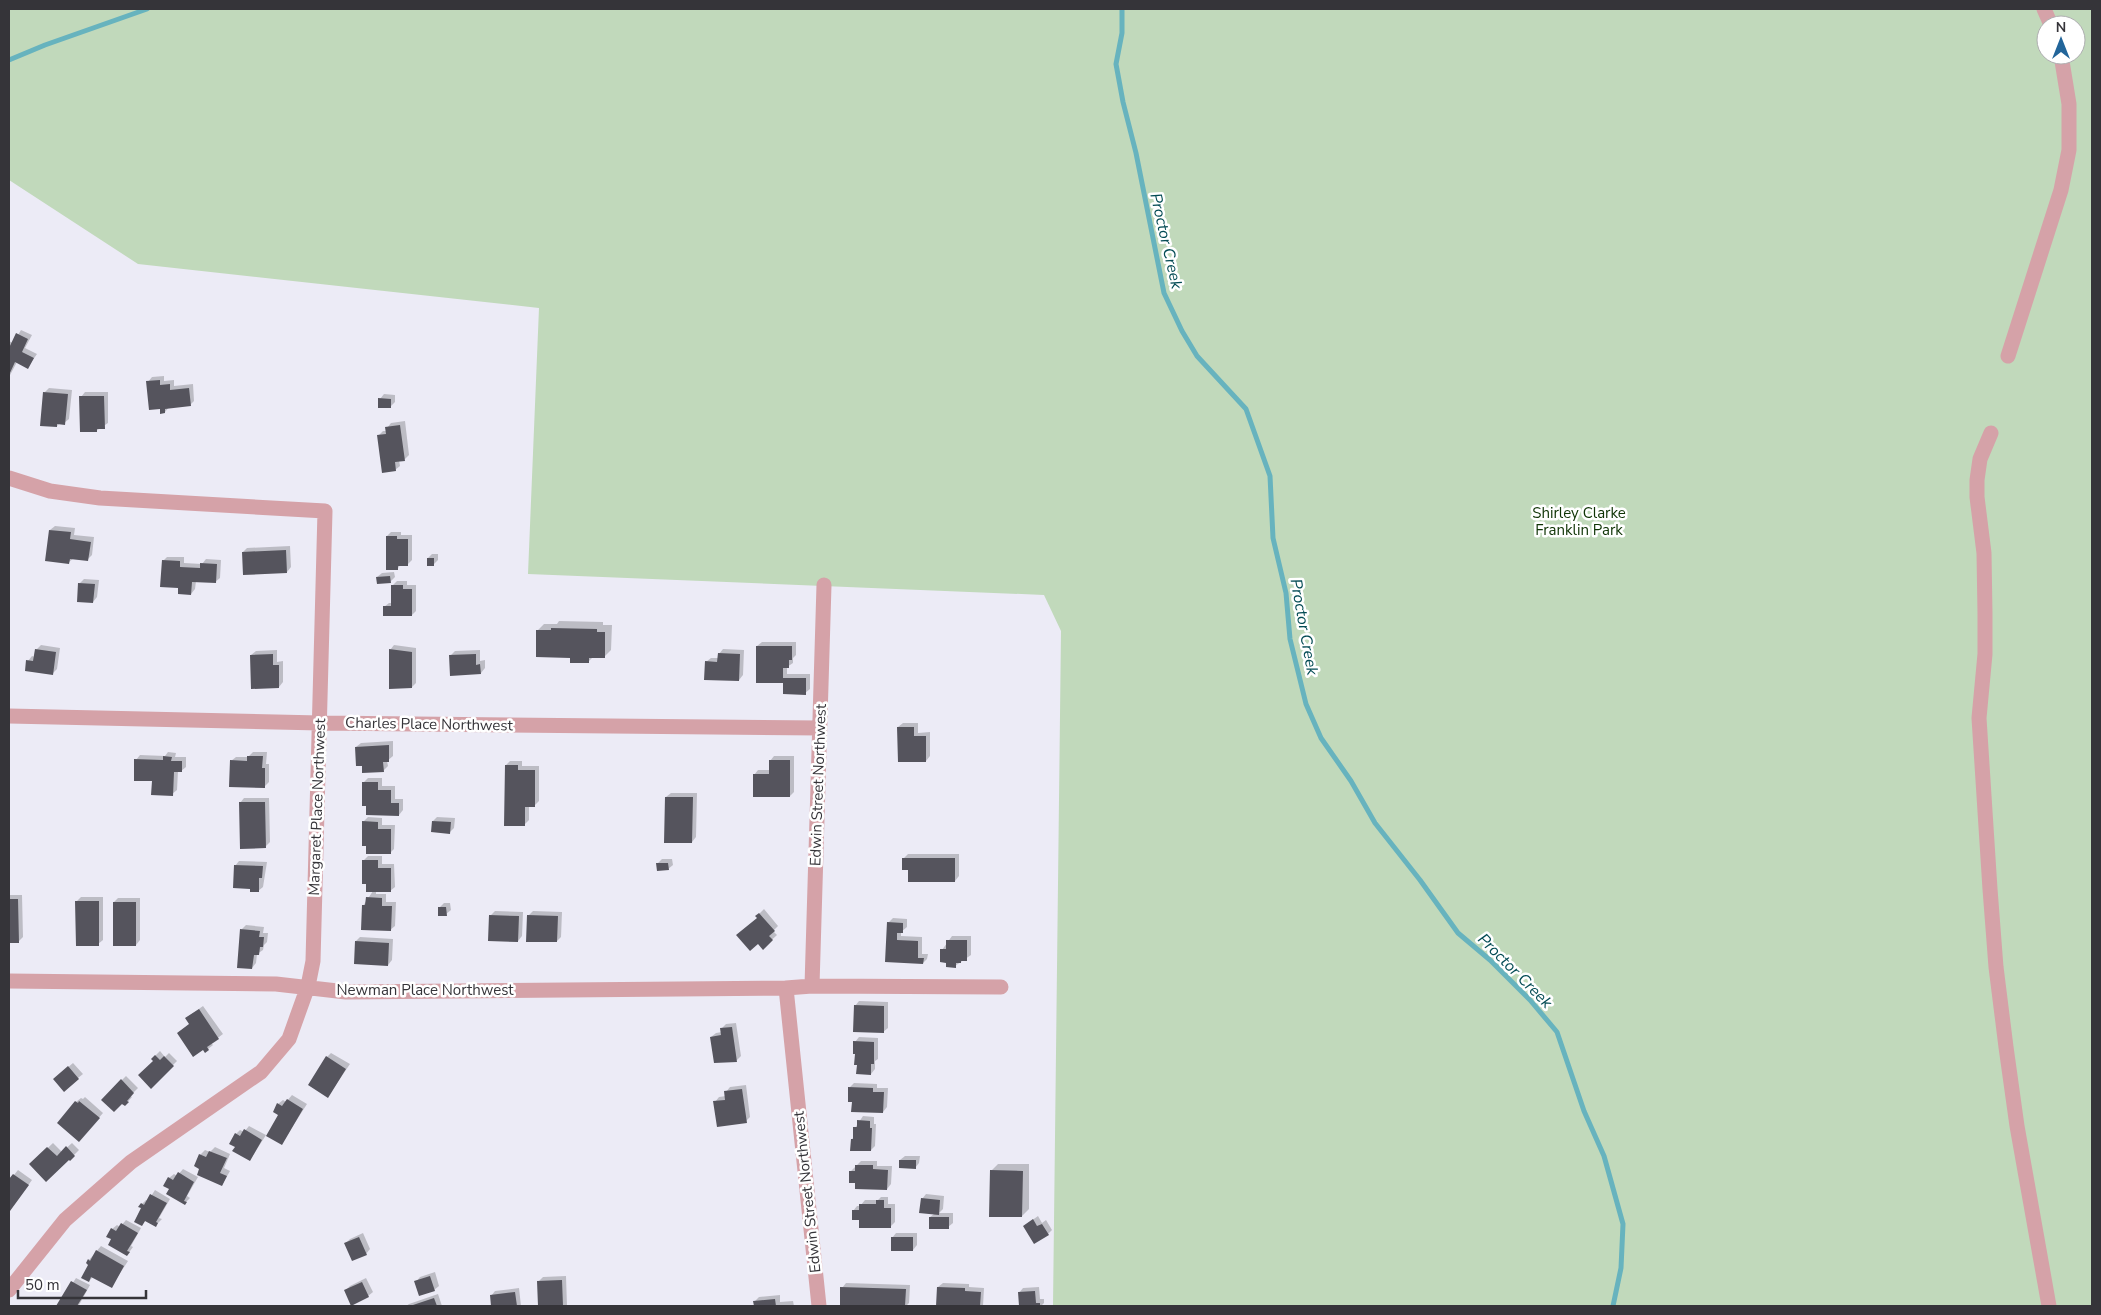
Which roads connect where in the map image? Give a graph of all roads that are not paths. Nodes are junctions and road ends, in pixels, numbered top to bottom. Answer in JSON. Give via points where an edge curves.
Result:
{"nodes":[{"id":1,"x":2063,"y":65,"type":"edge"},
{"id":2,"x":2008,"y":356,"type":"dead end"},
{"id":3,"x":1991,"y":433,"type":"dead end"},
{"id":4,"x":9,"y":478,"type":"edge"},
{"id":5,"x":824,"y":585,"type":"dead end"},
{"id":6,"x":9,"y":716,"type":"edge"},
{"id":7,"x":320,"y":723,"type":"junction"},
{"id":8,"x":820,"y":728,"type":"junction"},
{"id":9,"x":9,"y":981,"type":"edge"},
{"id":10,"x":308,"y":986,"type":"junction"},
{"id":11,"x":812,"y":986,"type":"junction"},
{"id":12,"x":1001,"y":987,"type":"dead end"},
{"id":13,"x":786,"y":988,"type":"junction"},
{"id":14,"x":9,"y":1290,"type":"edge"},
{"id":15,"x":819,"y":1306,"type":"edge"},
{"id":16,"x":2049,"y":1306,"type":"edge"}],
"edges":[{"from":1,"to":2,"type":"street","via":[[2069,104],[2069,150],[2061,190]]},
{"from":3,"to":16,"type":"street","via":[[1980,459],[1977,480],[1984,553],[1985,654],[1980,718],[1990,889],[2009,1067]]},
{"from":4,"to":7,"type":"street","name":"Margaret Place Northwest","via":[[50,491],[100,498],[324,510]]},
{"from":5,"to":8,"type":"street","name":"Edwin Street Northwest"},
{"from":6,"to":7,"type":"street","name":"Charles Place Northwest"},
{"from":7,"to":8,"type":"street","name":"Charles Place Northwest"},
{"from":7,"to":10,"type":"street","name":"Margaret Place Northwest","via":[[312,961]]},
{"from":8,"to":11,"type":"street","name":"Edwin Street Northwest"},
{"from":9,"to":10,"type":"street","name":"Newman Place Northwest"},
{"from":10,"to":13,"type":"street","name":"Newman Place Northwest","via":[[346,992]]},
{"from":10,"to":14,"type":"street","name":"Margaret Place Northwest","via":[[289,1039],[261,1072],[131,1162],[65,1220]]},
{"from":11,"to":12,"type":"street","name":"Newman Place Northwest"},
{"from":11,"to":13,"type":"street","name":"Newman Place Northwest"},
{"from":13,"to":15,"type":"street","name":"Edwin Street Northwest"}]}
